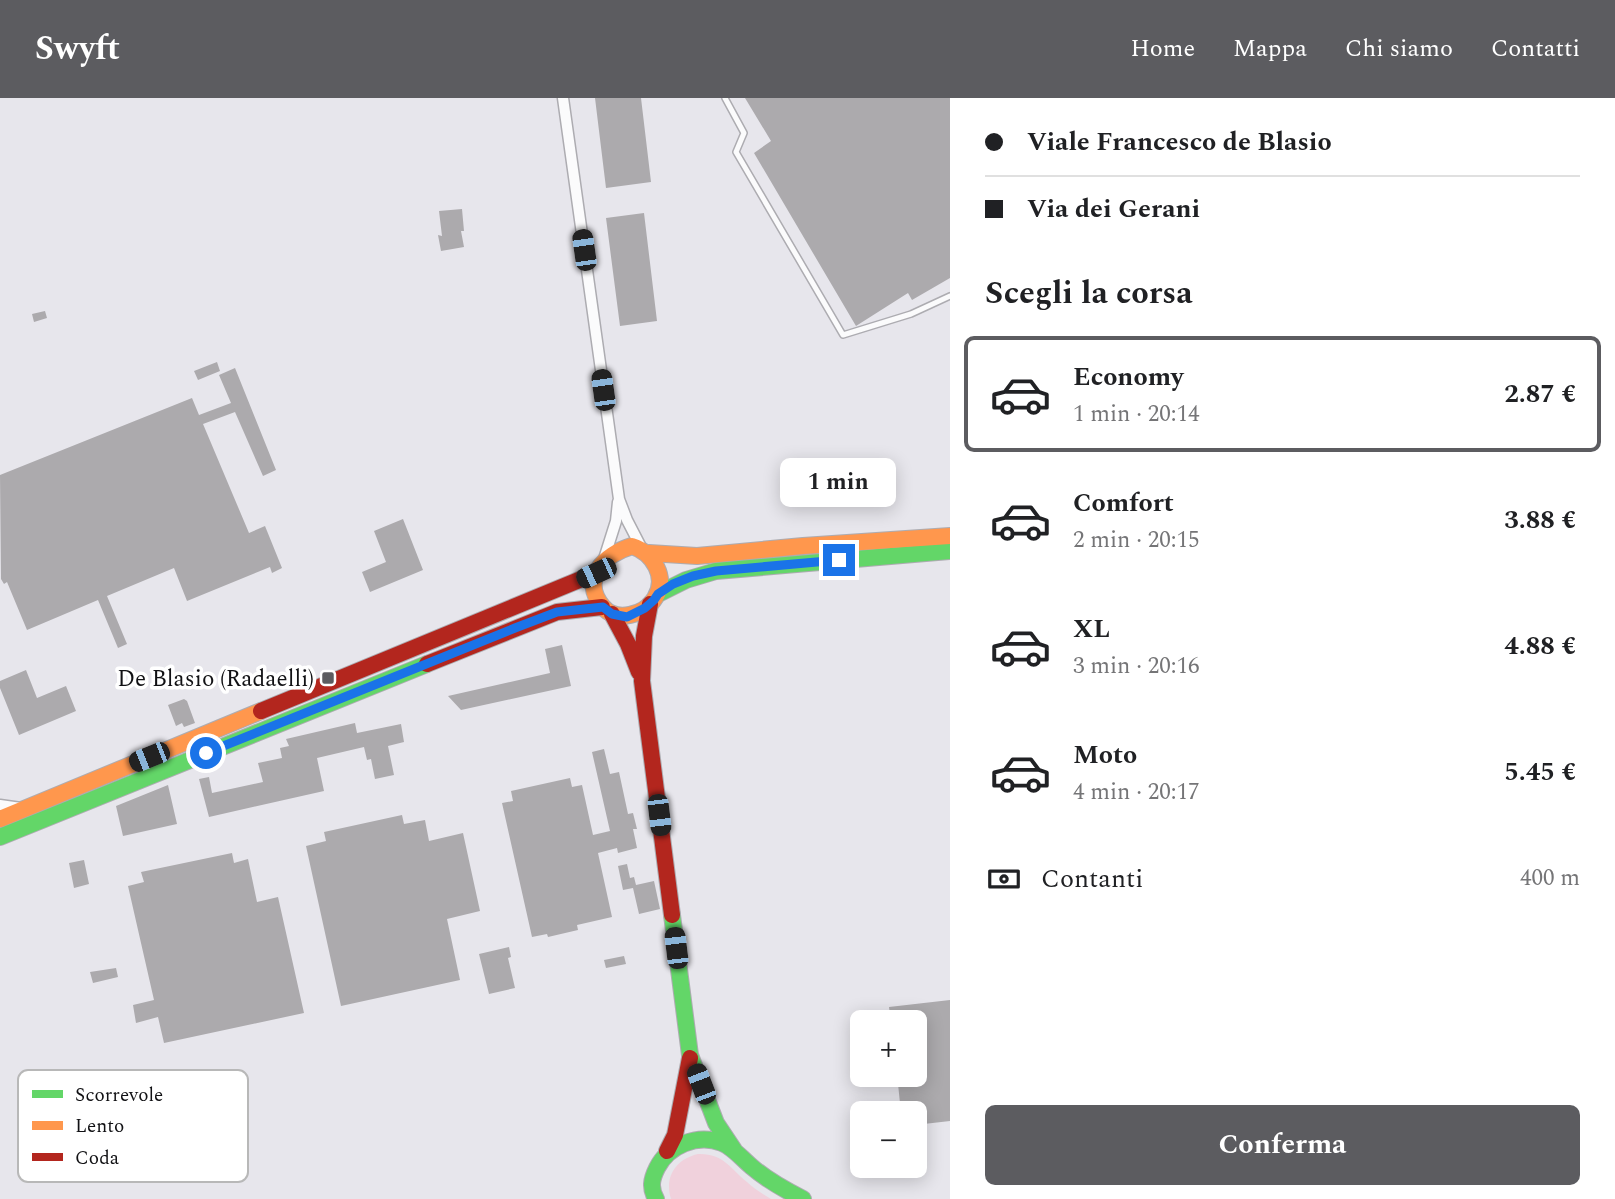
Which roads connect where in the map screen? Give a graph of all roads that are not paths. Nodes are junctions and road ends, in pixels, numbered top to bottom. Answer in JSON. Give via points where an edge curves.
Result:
{"nodes":[{"id":1,"x":563,"y":98,"type":"edge"},
{"id":2,"x":725,"y":98,"type":"edge"},
{"id":3,"x":950,"y":296,"type":"edge"},
{"id":4,"x":619,"y":499,"type":"junction"},
{"id":5,"x":950,"y":536,"type":"edge"},
{"id":6,"x":645,"y":551,"type":"junction"},
{"id":7,"x":950,"y":551,"type":"edge"},
{"id":8,"x":600,"y":566,"type":"junction"},
{"id":9,"x":654,"y":599,"type":"junction"},
{"id":10,"x":607,"y":611,"type":"junction"},
{"id":11,"x":642,"y":681,"type":"junction"},
{"id":12,"x":0,"y":805,"type":"edge"},
{"id":13,"x":24,"y":809,"type":"junction"},
{"id":14,"x":0,"y":819,"type":"edge"},
{"id":15,"x":0,"y":836,"type":"edge"},
{"id":16,"x":690,"y":1055,"type":"junction"},
{"id":17,"x":734,"y":1150,"type":"junction"},
{"id":18,"x":664,"y":1156,"type":"junction"},
{"id":19,"x":650,"y":1195,"type":"edge"},
{"id":20,"x":803,"y":1199,"type":"edge"}],
"edges":[{"from":1,"to":4,"type":"street"},
{"from":2,"to":3,"type":"lane","via":[[744,133],[736,152],[843,335]]},
{"from":4,"to":6,"type":"street"},
{"from":4,"to":8,"type":"street"},
{"from":5,"to":6,"type":"street","via":[[696,556]]},
{"from":6,"to":8,"type":"street","via":[[622,548]]},
{"from":6,"to":9,"type":"street","via":[[659,577]]},
{"from":7,"to":9,"type":"street","via":[[716,571],[673,584]]},
{"from":8,"to":10,"type":"street","via":[[594,582]]},
{"from":8,"to":13,"type":"street"},
{"from":9,"to":10,"type":"street","via":[[627,617]]},
{"from":9,"to":11,"type":"street","via":[[644,636]]},
{"from":10,"to":11,"type":"street","via":[[628,644]]},
{"from":10,"to":15,"type":"street","via":[[557,612]]},
{"from":11,"to":16,"type":"street"},
{"from":12,"to":13,"type":"street"},
{"from":13,"to":14,"type":"street"},
{"from":16,"to":17,"type":"street","via":[[716,1123]]},
{"from":16,"to":18,"type":"street","via":[[675,1135]]},
{"from":17,"to":18,"type":"street","via":[[717,1141],[697,1141],[676,1145]]},
{"from":17,"to":20,"type":"street","via":[[757,1172]]},
{"from":18,"to":19,"type":"street"}]}
